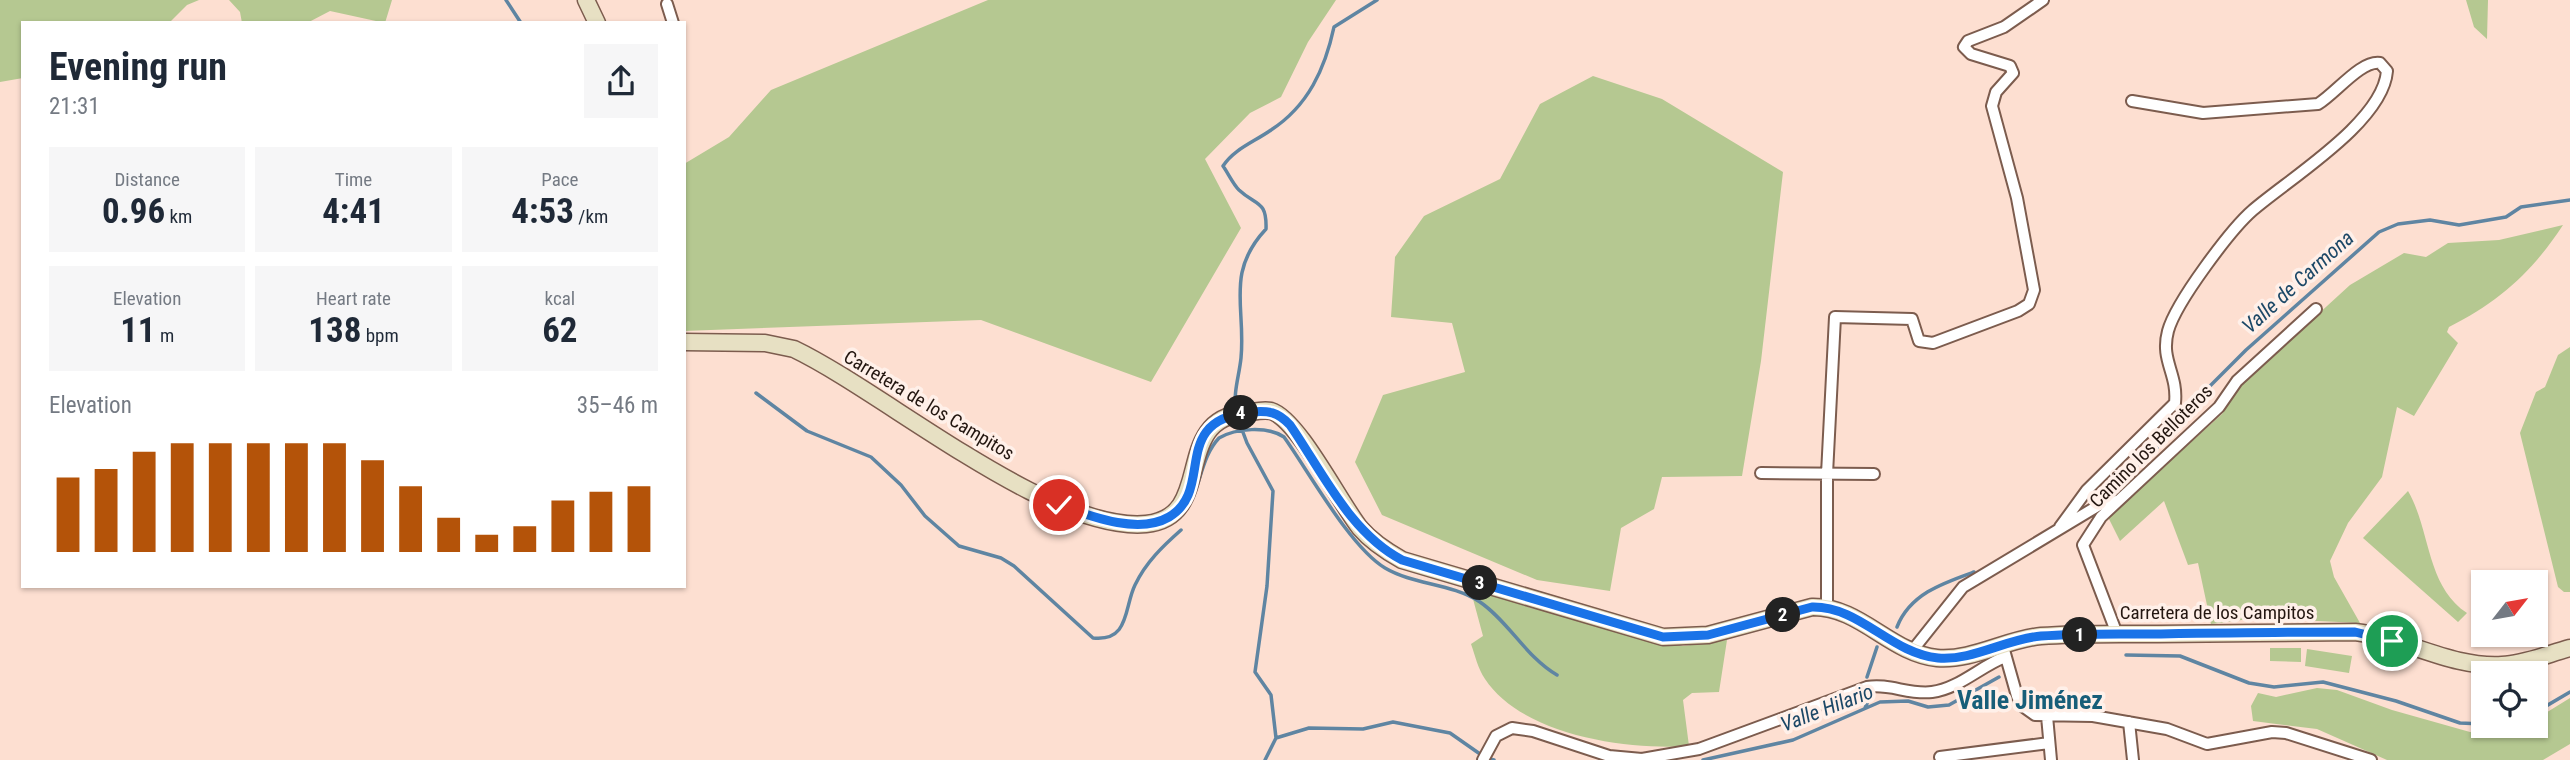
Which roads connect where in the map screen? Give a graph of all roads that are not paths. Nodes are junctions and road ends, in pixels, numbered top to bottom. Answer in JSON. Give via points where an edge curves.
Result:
{"nodes":[{"id":1,"x":586,"y":0,"type":"edge"},
{"id":2,"x":2043,"y":0,"type":"edge"},
{"id":3,"x":667,"y":4,"type":"dead end"},
{"id":4,"x":596,"y":21,"type":"edge"},
{"id":5,"x":672,"y":21,"type":"edge"},
{"id":6,"x":2132,"y":101,"type":"dead end"},
{"id":7,"x":2316,"y":309,"type":"dead end"},
{"id":8,"x":686,"y":342,"type":"edge"},
{"id":9,"x":1761,"y":473,"type":"dead end"},
{"id":10,"x":1826,"y":474,"type":"junction"},
{"id":11,"x":1874,"y":474,"type":"dead end"},
{"id":12,"x":2119,"y":501,"type":"junction"},
{"id":13,"x":2060,"y":527,"type":"junction"},
{"id":14,"x":1827,"y":607,"type":"junction"},
{"id":15,"x":2117,"y":634,"type":"junction"},
{"id":16,"x":2570,"y":648,"type":"edge"},
{"id":17,"x":1912,"y":651,"type":"junction"},
{"id":18,"x":2004,"y":651,"type":"junction"},
{"id":19,"x":2047,"y":716,"type":"junction"},
{"id":20,"x":2129,"y":722,"type":"junction"},
{"id":21,"x":2049,"y":743,"type":"junction"},
{"id":22,"x":1940,"y":757,"type":"dead end"},
{"id":23,"x":1642,"y":759,"type":"edge"},
{"id":24,"x":1483,"y":760,"type":"edge"},
{"id":25,"x":2051,"y":760,"type":"edge"},
{"id":26,"x":2133,"y":760,"type":"edge"},
{"id":27,"x":2371,"y":760,"type":"edge"}],
"edges":[{"from":1,"to":4,"type":"main road"},
{"from":2,"to":10,"type":"street","via":[[1964,47],[1971,54],[2010,66],[2013,73],[1996,92],[1992,106],[2017,198],[2034,290],[2029,304],[1933,343],[1919,341],[1912,319],[1835,317]]},
{"from":3,"to":5,"type":"street"},
{"from":6,"to":13,"type":"street","via":[[2203,113],[2318,104],[2364,65],[2380,63],[2387,71],[2386,83],[2352,131],[2251,212],[2186,293],[2164,351],[2177,385],[2175,402],[2087,490]]},
{"from":7,"to":12,"type":"street","name":"Camino los Belloteros","via":[[2237,380],[2219,408]]},
{"from":8,"to":14,"type":"main road","name":"Carretera de los Campitos","via":[[765,343],[793,349],[1035,495],[1081,513],[1149,524],[1174,514],[1187,495],[1203,437],[1214,423],[1228,414],[1266,411],[1290,425],[1372,541],[1402,560],[1663,637],[1708,635]]},
{"from":9,"to":10,"type":"street"},
{"from":10,"to":11,"type":"street"},
{"from":10,"to":14,"type":"street"},
{"from":12,"to":13,"type":"street","via":[[2101,504]]},
{"from":12,"to":15,"type":"street","name":"Camino los Belloteros","via":[[2101,517],[2082,550]]},
{"from":13,"to":17,"type":"street","via":[[1963,587]]},
{"from":14,"to":17,"type":"main road","name":"Carretera de los Campitos","via":[[1854,616]]},
{"from":15,"to":16,"type":"main road","name":"Carretera de los Campitos","via":[[2355,632],[2461,661],[2502,665]]},
{"from":15,"to":18,"type":"main road","name":"Carretera de los Campitos","via":[[2039,636]]},
{"from":17,"to":18,"type":"main road","name":"Carretera de los Campitos","via":[[1938,658]]},
{"from":18,"to":19,"type":"street","via":[[2021,705],[2035,715]]},
{"from":18,"to":23,"type":"street","via":[[1940,690],[1867,687],[1713,745]]},
{"from":19,"to":20,"type":"street"},
{"from":19,"to":21,"type":"street"},
{"from":20,"to":26,"type":"street"},
{"from":20,"to":27,"type":"street","via":[[2167,729],[2207,744],[2286,733]]},
{"from":21,"to":22,"type":"street"},
{"from":21,"to":25,"type":"street"},
{"from":23,"to":24,"type":"street","via":[[1609,756],[1512,728],[1496,736]]}]}
